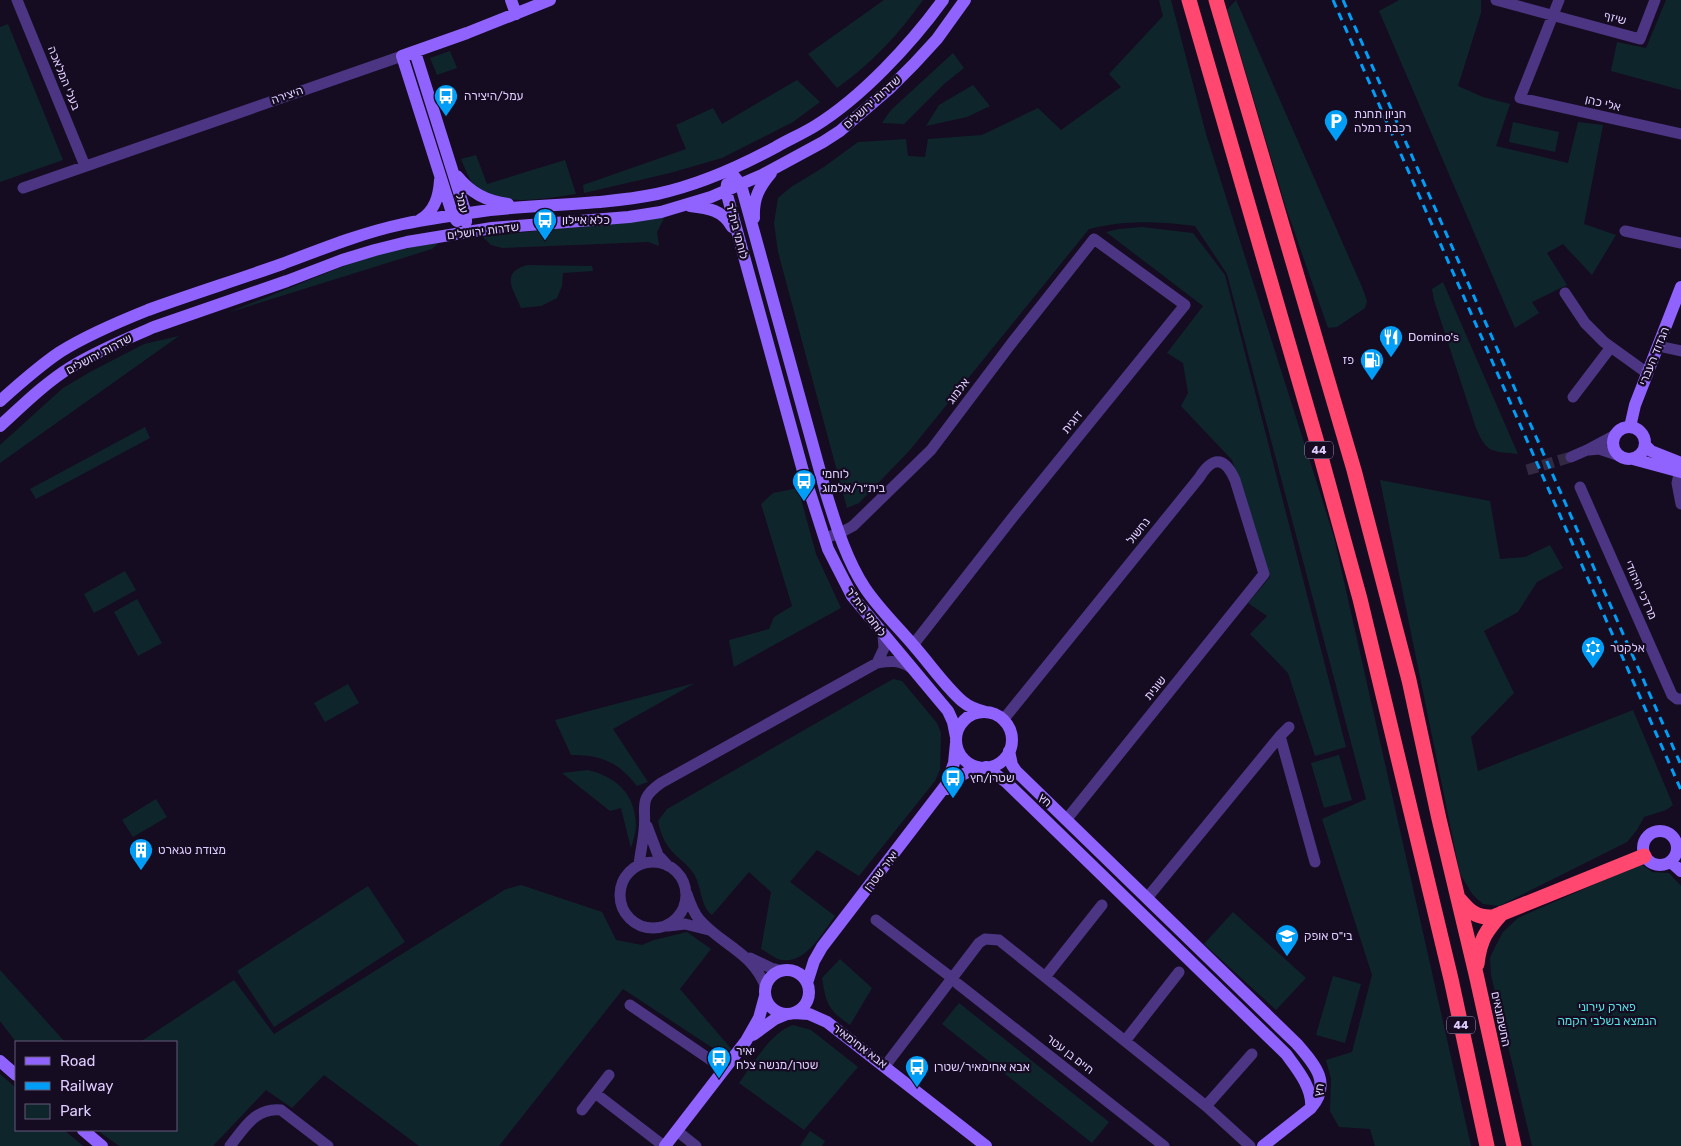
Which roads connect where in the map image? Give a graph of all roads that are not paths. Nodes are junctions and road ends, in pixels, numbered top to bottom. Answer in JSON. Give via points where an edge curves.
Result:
{"nodes":[{"id":1,"x":17,"y":0,"type":"edge"},
{"id":2,"x":511,"y":0,"type":"edge"},
{"id":3,"x":550,"y":0,"type":"edge"},
{"id":4,"x":943,"y":0,"type":"edge"},
{"id":5,"x":965,"y":0,"type":"edge"},
{"id":6,"x":1189,"y":0,"type":"edge"},
{"id":7,"x":1216,"y":0,"type":"edge"},
{"id":8,"x":1496,"y":0,"type":"edge"},
{"id":9,"x":1559,"y":0,"type":"edge"},
{"id":10,"x":1655,"y":0,"type":"edge"},
{"id":11,"x":516,"y":14,"type":"junction"},
{"id":12,"x":1553,"y":16,"type":"junction"},
{"id":13,"x":415,"y":52,"type":"junction"},
{"id":14,"x":402,"y":56,"type":"junction"},
{"id":15,"x":1681,"y":134,"type":"edge"},
{"id":16,"x":792,"y":158,"type":"junction"},
{"id":17,"x":84,"y":166,"type":"junction"},
{"id":18,"x":452,"y":170,"type":"junction"},
{"id":19,"x":729,"y":170,"type":"junction"},
{"id":20,"x":440,"y":177,"type":"junction"},
{"id":21,"x":740,"y":185,"type":"junction"},
{"id":22,"x":23,"y":188,"type":"dead end"},
{"id":23,"x":726,"y":191,"type":"junction"},
{"id":24,"x":683,"y":206,"type":"junction"},
{"id":25,"x":530,"y":207,"type":"junction"},
{"id":26,"x":466,"y":214,"type":"junction"},
{"id":27,"x":453,"y":216,"type":"junction"},
{"id":28,"x":414,"y":222,"type":"junction"},
{"id":29,"x":1625,"y":231,"type":"dead end"},
{"id":30,"x":465,"y":232,"type":"junction"},
{"id":31,"x":754,"y":235,"type":"junction"},
{"id":32,"x":738,"y":238,"type":"junction"},
{"id":33,"x":1094,"y":239,"type":"joint"},
{"id":34,"x":1681,"y":243,"type":"edge"},
{"id":35,"x":1681,"y":287,"type":"edge"},
{"id":36,"x":1565,"y":293,"type":"dead end"},
{"id":37,"x":1658,"y":346,"type":"junction"},
{"id":38,"x":1611,"y":348,"type":"junction"},
{"id":39,"x":1681,"y":351,"type":"edge"},
{"id":40,"x":1647,"y":373,"type":"junction"},
{"id":41,"x":1573,"y":397,"type":"dead end"},
{"id":42,"x":0,"y":401,"type":"edge"},
{"id":43,"x":0,"y":426,"type":"edge"},
{"id":44,"x":1630,"y":427,"type":"junction"},
{"id":45,"x":1615,"y":435,"type":"junction"},
{"id":46,"x":1645,"y":445,"type":"junction"},
{"id":47,"x":1587,"y":450,"type":"junction"},
{"id":48,"x":1571,"y":457,"type":"tunnel mouth"},
{"id":49,"x":1627,"y":458,"type":"junction"},
{"id":50,"x":1681,"y":468,"type":"edge"},
{"id":51,"x":1580,"y":487,"type":"dead end"},
{"id":52,"x":1681,"y":504,"type":"edge"},
{"id":53,"x":840,"y":533,"type":"junction"},
{"id":54,"x":824,"y":538,"type":"junction"},
{"id":55,"x":1264,"y":574,"type":"joint"},
{"id":56,"x":883,"y":635,"type":"junction"},
{"id":57,"x":913,"y":645,"type":"junction"},
{"id":58,"x":877,"y":663,"type":"junction"},
{"id":59,"x":910,"y":666,"type":"junction"},
{"id":60,"x":1681,"y":699,"type":"edge"},
{"id":61,"x":986,"y":712,"type":"junction"},
{"id":62,"x":1003,"y":720,"type":"junction"},
{"id":63,"x":1290,"y":727,"type":"dead end"},
{"id":64,"x":1280,"y":736,"type":"junction"},
{"id":65,"x":956,"y":740,"type":"junction"},
{"id":66,"x":1009,"y":751,"type":"junction"},
{"id":67,"x":982,"y":767,"type":"junction"},
{"id":68,"x":939,"y":795,"type":"junction"},
{"id":69,"x":644,"y":818,"type":"junction"},
{"id":70,"x":1066,"y":820,"type":"junction"},
{"id":71,"x":1644,"y":856,"type":"junction"},
{"id":72,"x":1315,"y":862,"type":"dead end"},
{"id":73,"x":639,"y":866,"type":"junction"},
{"id":74,"x":668,"y":866,"type":"junction"},
{"id":75,"x":1676,"y":866,"type":"edge"},
{"id":76,"x":687,"y":894,"type":"junction"},
{"id":77,"x":1147,"y":898,"type":"junction"},
{"id":78,"x":1459,"y":899,"type":"junction"},
{"id":79,"x":1102,"y":905,"type":"dead end"},
{"id":80,"x":1502,"y":913,"type":"junction"},
{"id":81,"x":876,"y":920,"type":"dead end"},
{"id":82,"x":666,"y":926,"type":"junction"},
{"id":83,"x":710,"y":930,"type":"junction"},
{"id":84,"x":822,"y":946,"type":"junction"},
{"id":85,"x":744,"y":955,"type":"junction"},
{"id":86,"x":786,"y":971,"type":"junction"},
{"id":87,"x":1179,"y":972,"type":"dead end"},
{"id":88,"x":1476,"y":974,"type":"junction"},
{"id":89,"x":1045,"y":977,"type":"junction"},
{"id":90,"x":955,"y":981,"type":"junction"},
{"id":91,"x":808,"y":988,"type":"junction"},
{"id":92,"x":766,"y":992,"type":"junction"},
{"id":93,"x":630,"y":1005,"type":"dead end"},
{"id":94,"x":790,"y":1014,"type":"junction"},
{"id":95,"x":827,"y":1022,"type":"junction"},
{"id":96,"x":746,"y":1041,"type":"junction"},
{"id":97,"x":1125,"y":1041,"type":"junction"},
{"id":98,"x":1252,"y":1054,"type":"dead end"},
{"id":99,"x":0,"y":1061,"type":"edge"},
{"id":100,"x":886,"y":1066,"type":"junction"},
{"id":101,"x":724,"y":1069,"type":"junction"},
{"id":102,"x":15,"y":1074,"type":"edge"},
{"id":103,"x":609,"y":1074,"type":"dead end"},
{"id":104,"x":595,"y":1093,"type":"junction"},
{"id":105,"x":1206,"y":1106,"type":"junction"},
{"id":106,"x":1311,"y":1108,"type":"junction"},
{"id":107,"x":582,"y":1110,"type":"dead end"},
{"id":108,"x":84,"y":1131,"type":"edge"},
{"id":109,"x":677,"y":1131,"type":"junction"},
{"id":110,"x":102,"y":1146,"type":"edge"},
{"id":111,"x":230,"y":1146,"type":"edge"},
{"id":112,"x":328,"y":1146,"type":"edge"},
{"id":113,"x":664,"y":1146,"type":"edge"},
{"id":114,"x":696,"y":1146,"type":"edge"},
{"id":115,"x":986,"y":1146,"type":"edge"},
{"id":116,"x":1164,"y":1146,"type":"edge"},
{"id":117,"x":1250,"y":1146,"type":"edge"},
{"id":118,"x":1263,"y":1146,"type":"edge"},
{"id":119,"x":1487,"y":1146,"type":"edge"},
{"id":120,"x":1514,"y":1146,"type":"edge"}],
"edges":[{"from":1,"to":17,"type":"street","name":"בעלי המלאכה"},
{"from":2,"to":11,"type":"street"},
{"from":3,"to":11,"type":"street","name":"היצירה"},
{"from":4,"to":19,"type":"street","name":"שדרות ירושלים","via":[[901,52],[829,116]]},
{"from":5,"to":16,"type":"street","name":"שדרות ירושלים","via":[[937,39],[889,89],[840,131]]},
{"from":6,"to":119,"type":"highway","number":"44","via":[[1360,599],[1451,979]]},
{"from":7,"to":78,"type":"highway","number":"44","via":[[1354,470],[1409,680]]},
{"from":8,"to":12,"type":"street","name":"שיזף"},
{"from":9,"to":12,"type":"street"},
{"from":10,"to":12,"type":"street","name":"שיזף","via":[[1640,39]]},
{"from":11,"to":13,"type":"street","name":"היצירה"},
{"from":12,"to":15,"type":"street","name":"אלי כהן","via":[[1520,98]]},
{"from":13,"to":14,"type":"street","name":"היצירה"},
{"from":13,"to":18,"type":"street","name":"עמל"},
{"from":14,"to":17,"type":"street","name":"היצירה"},
{"from":14,"to":20,"type":"street","name":"עמל"},
{"from":16,"to":21,"type":"street","name":"שדרות ירושלים"},
{"from":16,"to":31,"type":"street","via":[[774,170],[756,194]]},
{"from":17,"to":22,"type":"street","name":"היצירה"},
{"from":18,"to":25,"type":"street","via":[[484,199]]},
{"from":18,"to":26,"type":"street","name":"עמל"},
{"from":19,"to":21,"type":"street","name":"לוחמי בית\"ר"},
{"from":19,"to":23,"type":"street","name":"לוחמי בית\"ר"},
{"from":19,"to":25,"type":"street","name":"שדרות ירושלים","via":[[657,194]]},
{"from":20,"to":27,"type":"street","name":"עמל"},
{"from":20,"to":28,"type":"street","via":[[432,211]]},
{"from":21,"to":23,"type":"street","name":"שדרות ירושלים"},
{"from":21,"to":31,"type":"street","name":"לוחמי בית\"ר"},
{"from":23,"to":24,"type":"street","name":"שדרות ירושלים"},
{"from":23,"to":32,"type":"street","name":"לוחמי בית\"ר"},
{"from":24,"to":30,"type":"street","name":"שדרות ירושלים","via":[[629,216]]},
{"from":24,"to":32,"type":"street","via":[[724,214]]},
{"from":25,"to":26,"type":"street","name":"שדרות ירושלים"},
{"from":26,"to":27,"type":"street","name":"שדרות ירושלים"},
{"from":26,"to":30,"type":"street","name":"עמל"},
{"from":27,"to":28,"type":"street","name":"שדרות ירושלים"},
{"from":27,"to":30,"type":"street","name":"עמל"},
{"from":28,"to":42,"type":"street","name":"שדרות ירושלים","via":[[336,243],[124,320],[62,351]]},
{"from":29,"to":34,"type":"street"},
{"from":30,"to":43,"type":"street","name":"שדרות ירושלים","via":[[375,250],[154,327],[71,367],[49,382]]},
{"from":31,"to":53,"type":"street","name":"לוחמי בית\"ר"},
{"from":32,"to":54,"type":"street","name":"לוחמי בית\"ר"},
{"from":33,"to":53,"type":"street","name":"אלמוג","via":[[931,450],[853,526]]},
{"from":33,"to":57,"type":"street","name":"דוגית","via":[[1185,305]]},
{"from":35,"to":37,"type":"street","name":"הגדוד העברי"},
{"from":36,"to":38,"type":"street","via":[[1585,323]]},
{"from":37,"to":39,"type":"street"},
{"from":37,"to":40,"type":"street","name":"הגדוד העברי"},
{"from":38,"to":40,"type":"street"},
{"from":38,"to":41,"type":"street"},
{"from":40,"to":44,"type":"street","name":"הגדוד העברי"},
{"from":44,"to":45,"type":"street"},
{"from":44,"to":46,"type":"street","via":[[1640,430]]},
{"from":45,"to":47,"type":"street"},
{"from":45,"to":49,"type":"street","via":[[1615,450]]},
{"from":46,"to":49,"type":"street","via":[[1641,454]]},
{"from":46,"to":50,"type":"street"},
{"from":47,"to":48,"type":"street"},
{"from":47,"to":49,"type":"street","via":[[1599,449]]},
{"from":49,"to":50,"type":"street"},
{"from":50,"to":52,"type":"street","via":[[1677,483]]},
{"from":51,"to":60,"type":"street","name":"מרדכי היהודי","via":[[1672,695],[1677,700]]},
{"from":53,"to":54,"type":"street","name":"אלמוג"},
{"from":53,"to":57,"type":"street","name":"לוחמי בית\"ר","via":[[865,588]]},
{"from":54,"to":56,"type":"street","name":"לוחמי בית\"ר","via":[[852,596]]},
{"from":55,"to":62,"type":"street","name":"נחשול","via":[[1229,467],[1217,462],[1206,466]]},
{"from":55,"to":70,"type":"street","name":"שונית"},
{"from":56,"to":58,"type":"street","via":[[884,648]]},
{"from":56,"to":59,"type":"street","name":"לוחמי בית\"ר"},
{"from":57,"to":61,"type":"street","name":"לוחמי בית\"ר","via":[[963,702]]},
{"from":58,"to":59,"type":"street","via":[[895,661]]},
{"from":58,"to":69,"type":"street","via":[[661,783],[646,798]]},
{"from":59,"to":65,"type":"street","name":"לוחמי בית\"ר","via":[[948,711]]},
{"from":61,"to":62,"type":"street"},
{"from":61,"to":65,"type":"street","via":[[963,721]]},
{"from":62,"to":66,"type":"street","via":[[1011,734]]},
{"from":63,"to":64,"type":"street"},
{"from":64,"to":72,"type":"street"},
{"from":64,"to":77,"type":"street"},
{"from":65,"to":67,"type":"street","via":[[963,758]]},
{"from":65,"to":68,"type":"street","name":"יאיר שטרן","via":[[951,774]]},
{"from":66,"to":67,"type":"street","via":[[1000,762]]},
{"from":66,"to":70,"type":"street","name":"חץ","via":[[1016,772]]},
{"from":67,"to":68,"type":"street","name":"יאיר שטרן","via":[[962,775]]},
{"from":67,"to":106,"type":"street","name":"חץ","via":[[1006,782],[1286,1054],[1311,1096]]},
{"from":68,"to":84,"type":"street","name":"יאיר שטרן"},
{"from":69,"to":73,"type":"street"},
{"from":69,"to":74,"type":"street","via":[[658,854]]},
{"from":70,"to":77,"type":"street","name":"חץ"},
{"from":71,"to":75,"type":"street","via":[[1656,866]]},
{"from":71,"to":75,"type":"street","via":[[1645,839],[1654,832],[1665,832],[1674,838],[1678,848]]},
{"from":71,"to":80,"type":"highway"},
{"from":73,"to":74,"type":"street","via":[[654,862]]},
{"from":73,"to":82,"type":"street","via":[[623,883],[622,907],[631,920],[645,927]]},
{"from":74,"to":76,"type":"street","via":[[678,873]]},
{"from":76,"to":82,"type":"street","via":[[679,917]]},
{"from":76,"to":83,"type":"street","via":[[694,911]]},
{"from":77,"to":106,"type":"street","name":"חץ","via":[[1308,1057],[1322,1081],[1319,1095]]},
{"from":78,"to":80,"type":"highway","via":[[1474,915],[1483,918]]},
{"from":78,"to":88,"type":"highway","name":"החשמונאים","number":"44"},
{"from":79,"to":89,"type":"street"},
{"from":80,"to":88,"type":"highway","via":[[1484,935]]},
{"from":81,"to":90,"type":"street","name":"חיים בן עטר"},
{"from":82,"to":83,"type":"street","via":[[685,924]]},
{"from":83,"to":85,"type":"street"},
{"from":84,"to":86,"type":"street","name":"יאיר שטרן"},
{"from":84,"to":91,"type":"street","name":"יאיר שטרן","via":[[814,961]]},
{"from":85,"to":86,"type":"street","via":[[770,968]]},
{"from":85,"to":92,"type":"street","via":[[761,976]]},
{"from":86,"to":91,"type":"street","via":[[797,973]]},
{"from":86,"to":92,"type":"street","via":[[772,977]]},
{"from":87,"to":97,"type":"street"},
{"from":88,"to":120,"type":"highway","name":"החשמונאים","number":"44"},
{"from":89,"to":90,"type":"street","via":[[999,940],[985,939],[979,943]]},
{"from":89,"to":97,"type":"street"},
{"from":90,"to":100,"type":"street"},
{"from":90,"to":116,"type":"street","name":"חיים בן עטר"},
{"from":91,"to":94,"type":"street","via":[[809,998],[804,1008]]},
{"from":91,"to":95,"type":"street","name":"אבא אחימאיר"},
{"from":92,"to":94,"type":"street","via":[[767,1002],[775,1011]]},
{"from":92,"to":96,"type":"street","via":[[759,1018]]},
{"from":93,"to":101,"type":"street"},
{"from":94,"to":95,"type":"street","name":"אבא אחימאיר","via":[[809,1014]]},
{"from":94,"to":96,"type":"street","via":[[766,1024]]},
{"from":95,"to":100,"type":"street","name":"אבא אחימאיר"},
{"from":96,"to":101,"type":"street"},
{"from":97,"to":105,"type":"street"},
{"from":98,"to":105,"type":"street"},
{"from":99,"to":102,"type":"street"},
{"from":100,"to":115,"type":"street","name":"אבא אחימאיר"},
{"from":101,"to":109,"type":"street"},
{"from":103,"to":104,"type":"street"},
{"from":104,"to":107,"type":"street"},
{"from":104,"to":113,"type":"street"},
{"from":105,"to":117,"type":"street"},
{"from":106,"to":118,"type":"street"},
{"from":108,"to":110,"type":"street"},
{"from":109,"to":113,"type":"street"},
{"from":109,"to":114,"type":"street"},
{"from":111,"to":112,"type":"street","via":[[251,1120],[272,1109],[281,1110]]}]}
